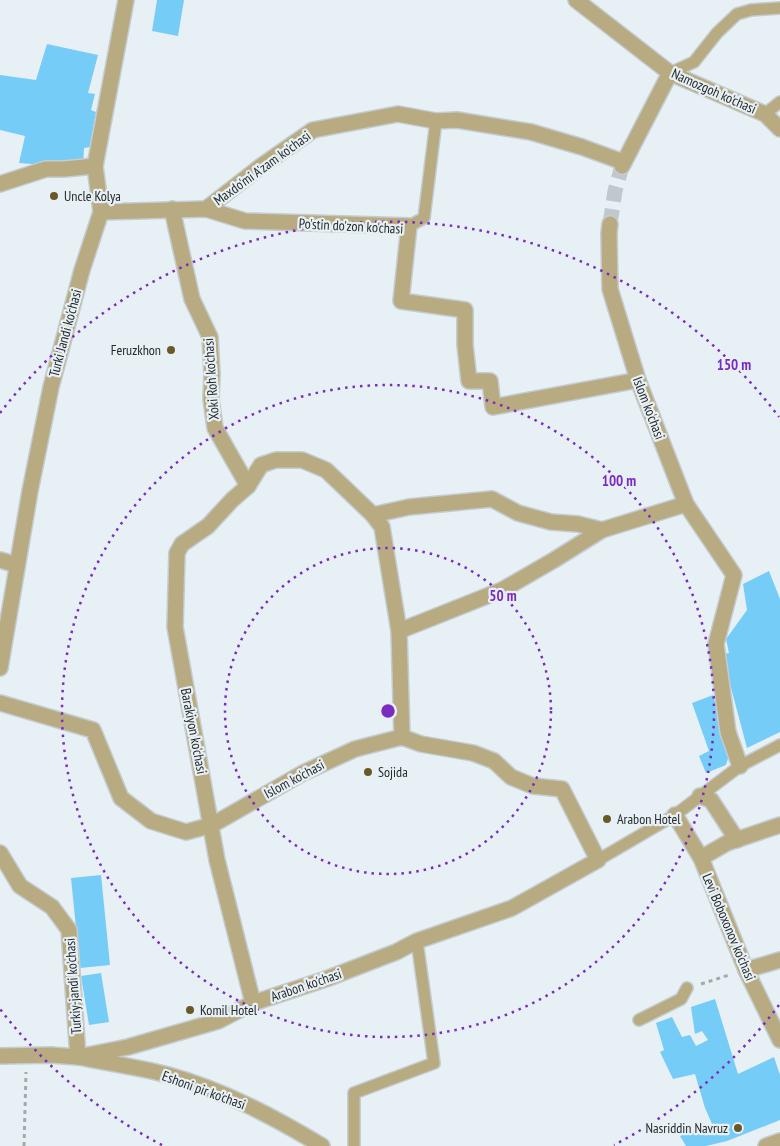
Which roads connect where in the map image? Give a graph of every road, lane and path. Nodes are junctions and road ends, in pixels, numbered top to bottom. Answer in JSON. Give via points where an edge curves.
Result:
{"nodes":[{"id":1,"x":126,"y":0,"type":"edge"},
{"id":2,"x":576,"y":0,"type":"edge"},
{"id":3,"x":780,"y":8,"type":"edge"},
{"id":4,"x":670,"y":72,"type":"junction"},
{"id":5,"x":780,"y":102,"type":"edge"},
{"id":6,"x":765,"y":114,"type":"junction"},
{"id":7,"x":436,"y":121,"type":"junction"},
{"id":8,"x":780,"y":129,"type":"edge"},
{"id":9,"x":95,"y":166,"type":"junction"},
{"id":10,"x":0,"y":184,"type":"edge"},
{"id":11,"x":206,"y":208,"type":"junction"},
{"id":12,"x":172,"y":210,"type":"junction"},
{"id":13,"x":101,"y":212,"type":"junction"},
{"id":14,"x":610,"y":224,"type":"tunnel mouth"},
{"id":15,"x":409,"y":226,"type":"junction"},
{"id":16,"x":638,"y":380,"type":"junction"},
{"id":17,"x":248,"y":486,"type":"junction"},
{"id":18,"x":686,"y":504,"type":"junction"},
{"id":19,"x":373,"y":515,"type":"junction"},
{"id":20,"x":602,"y":530,"type":"junction"},
{"id":21,"x":0,"y":560,"type":"edge"},
{"id":22,"x":17,"y":565,"type":"junction"},
{"id":23,"x":398,"y":631,"type":"junction"},
{"id":24,"x":0,"y":668,"type":"edge"},
{"id":25,"x":0,"y":703,"type":"edge"},
{"id":26,"x":402,"y":737,"type":"junction"},
{"id":27,"x":780,"y":745,"type":"edge"},
{"id":28,"x":740,"y":766,"type":"junction"},
{"id":29,"x":700,"y":796,"type":"junction"},
{"id":30,"x":675,"y":815,"type":"junction"},
{"id":31,"x":212,"y":825,"type":"junction"},
{"id":32,"x":780,"y":825,"type":"edge"},
{"id":33,"x":737,"y":840,"type":"junction"},
{"id":34,"x":0,"y":854,"type":"edge"},
{"id":35,"x":701,"y":858,"type":"junction"},
{"id":36,"x":598,"y":860,"type":"junction"},
{"id":37,"x":417,"y":941,"type":"junction"},
{"id":38,"x":780,"y":960,"type":"edge"},
{"id":39,"x":746,"y":970,"type":"junction"},
{"id":40,"x":687,"y":988,"type":"joint"},
{"id":41,"x":253,"y":1003,"type":"junction"},
{"id":42,"x":639,"y":1020,"type":"dead end"},
{"id":43,"x":780,"y":1040,"type":"edge"},
{"id":44,"x":0,"y":1056,"type":"edge"},
{"id":45,"x":26,"y":1056,"type":"junction"},
{"id":46,"x":78,"y":1057,"type":"junction"},
{"id":47,"x":780,"y":1140,"type":"edge"},
{"id":48,"x":24,"y":1146,"type":"edge"},
{"id":49,"x":322,"y":1146,"type":"edge"},
{"id":50,"x":354,"y":1146,"type":"edge"},
{"id":51,"x":766,"y":1146,"type":"edge"}],
"edges":[{"from":1,"to":9,"type":"street","name":"Turki Jandi ko'chasi"},
{"from":2,"to":4,"type":"street","name":"Namozgoh ko'chasi"},
{"from":3,"to":4,"type":"lane","via":[[737,14],[694,62]]},
{"from":4,"to":6,"type":"street","name":"Namozgoh ko'chasi"},
{"from":4,"to":7,"type":"street","name":"Maxdo'mi A'zam ko'chasi","via":[[623,164],[582,147],[531,132],[457,120]]},
{"from":5,"to":6,"type":"lane"},
{"from":6,"to":8,"type":"street","name":"Namozgoh ko'chasi"},
{"from":7,"to":11,"type":"street","name":"Maxdo'mi A'zam ko'chasi","via":[[398,114],[313,130]]},
{"from":7,"to":15,"type":"lane","via":[[424,218]]},
{"from":9,"to":10,"type":"street","via":[[46,170]]},
{"from":9,"to":13,"type":"street","name":"Turki Jandi ko'chasi"},
{"from":11,"to":12,"type":"street","name":"Po'stin do'zon ko'chasi"},
{"from":11,"to":15,"type":"street","name":"Po'stin do'zon ko'chasi","via":[[245,221]]},
{"from":12,"to":13,"type":"street","name":"Po'stin do'zon ko'chasi"},
{"from":12,"to":17,"type":"street","name":"Xoki Roh ko'chasi","via":[[192,299],[210,337],[215,428]]},
{"from":13,"to":22,"type":"street","name":"Turki Jandi ko'chasi","via":[[51,387]]},
{"from":14,"to":16,"type":"street","name":"Islom ko'chasi","via":[[610,289]]},
{"from":15,"to":16,"type":"street","name":"Po'stin do'zon ko'chasi","via":[[401,301],[466,310],[464,345],[469,382],[490,381],[493,407]]},
{"from":16,"to":18,"type":"street","name":"Islom ko'chasi"},
{"from":17,"to":19,"type":"street","name":"Barakiyon ko'chasi","via":[[261,466],[276,460],[302,460],[326,470]]},
{"from":17,"to":31,"type":"street","name":"Barakiyon ko'chasi","via":[[208,526],[182,544],[177,553],[175,627]]},
{"from":18,"to":20,"type":"street"},
{"from":18,"to":28,"type":"street","name":"Islom ko'chasi","via":[[734,575],[716,644],[728,732]]},
{"from":19,"to":20,"type":"street","via":[[409,507],[492,499],[518,514]]},
{"from":19,"to":23,"type":"street","via":[[382,527]]},
{"from":20,"to":23,"type":"street","via":[[502,590]]},
{"from":21,"to":22,"type":"street"},
{"from":22,"to":24,"type":"street","name":"Turki Jandi ko'chasi"},
{"from":23,"to":26,"type":"street"},
{"from":25,"to":31,"type":"street","name":"Islom ko'chasi","via":[[93,730],[121,798],[151,821],[186,832]]},
{"from":26,"to":31,"type":"street","name":"Islom ko'chasi","via":[[354,749],[302,773]]},
{"from":26,"to":36,"type":"street","via":[[473,754],[494,761],[512,777],[526,783],[562,790]]},
{"from":27,"to":28,"type":"lane"},
{"from":28,"to":29,"type":"lane"},
{"from":29,"to":30,"type":"lane"},
{"from":29,"to":33,"type":"street","via":[[711,800]]},
{"from":30,"to":35,"type":"street","name":"Levi Boboxonov ko'chasi"},
{"from":30,"to":36,"type":"lane"},
{"from":31,"to":41,"type":"street","name":"Barakiyon ko'chasi","via":[[217,860]]},
{"from":32,"to":33,"type":"street"},
{"from":33,"to":35,"type":"street"},
{"from":34,"to":46,"type":"street","name":"Turkiy-jandi ko'chasi","via":[[20,886],[52,907],[69,930]]},
{"from":35,"to":39,"type":"street","name":"Levi Boboxonov ko'chasi"},
{"from":36,"to":37,"type":"street","name":"Arabon ko'chasi","via":[[512,908]]},
{"from":37,"to":41,"type":"street","name":"Arabon ko'chasi","via":[[326,979]]},
{"from":37,"to":50,"type":"lane","via":[[434,1063],[354,1093]]},
{"from":38,"to":39,"type":"street"},
{"from":39,"to":40,"type":"path"},
{"from":39,"to":43,"type":"street","name":"Levi Boboxonov ko'chasi"},
{"from":40,"to":42,"type":"lane","via":[[681,999]]},
{"from":41,"to":46,"type":"street","name":"Arabon ko'chasi","via":[[218,1021],[128,1047]]},
{"from":44,"to":45,"type":"street","name":"Arabon ko'chasi"},
{"from":45,"to":46,"type":"street","name":"Arabon ko'chasi"},
{"from":45,"to":48,"type":"path"},
{"from":46,"to":49,"type":"street","name":"Eshoni pir ko'chasi","via":[[168,1075],[231,1098],[282,1122]]},
{"from":47,"to":51,"type":"street"}]}
